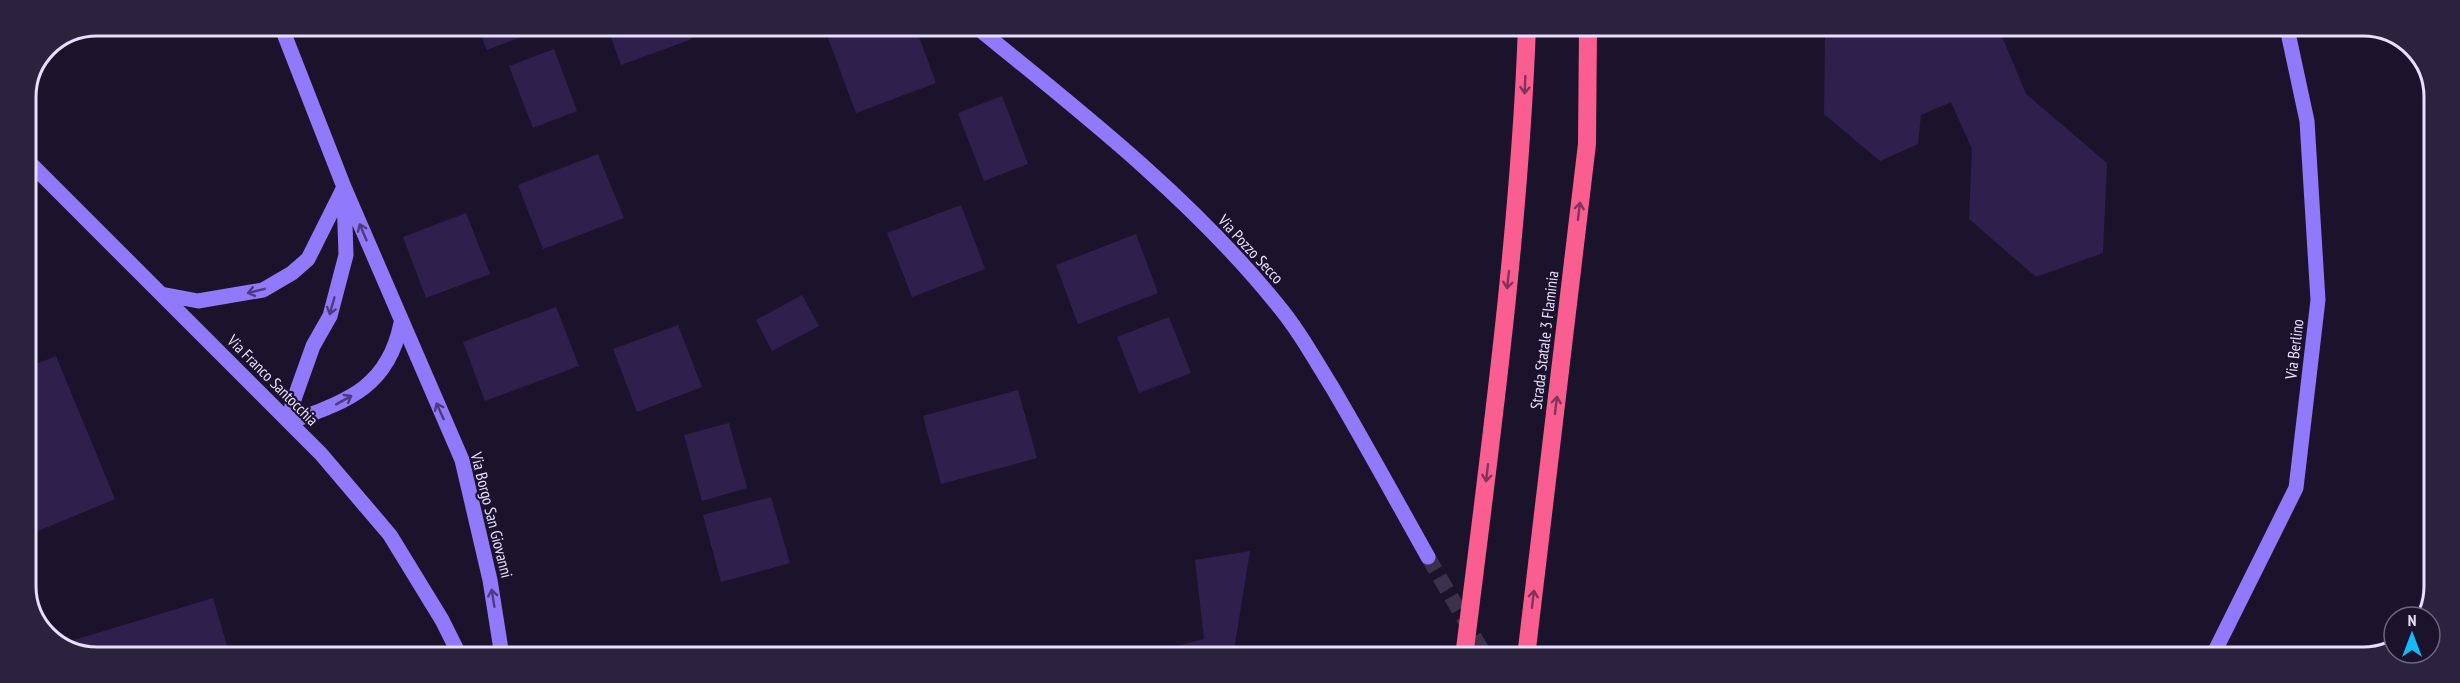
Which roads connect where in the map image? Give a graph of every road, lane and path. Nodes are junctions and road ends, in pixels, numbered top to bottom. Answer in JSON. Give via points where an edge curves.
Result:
{"nodes":[{"id":1,"x":284,"y":36,"type":"edge"},
{"id":2,"x":987,"y":36,"type":"edge"},
{"id":3,"x":1527,"y":36,"type":"edge"},
{"id":4,"x":1588,"y":36,"type":"edge"},
{"id":5,"x":2289,"y":36,"type":"edge"},
{"id":6,"x":36,"y":169,"type":"edge"},
{"id":7,"x":344,"y":187,"type":"junction"},
{"id":8,"x":160,"y":294,"type":"junction"},
{"id":9,"x":401,"y":323,"type":"junction"},
{"id":10,"x":290,"y":422,"type":"junction"},
{"id":11,"x":1428,"y":557,"type":"tunnel mouth"},
{"id":12,"x":456,"y":647,"type":"edge"},
{"id":13,"x":501,"y":647,"type":"edge"},
{"id":14,"x":1465,"y":647,"type":"edge"},
{"id":15,"x":1527,"y":647,"type":"edge"},
{"id":16,"x":2217,"y":647,"type":"edge"}],
"edges":[{"from":1,"to":7,"type":"main road","name":"Via Borgo San Giovanni"},
{"from":2,"to":11,"type":"main road","name":"Via Pozzo Secco","via":[[1077,108],[1164,188],[1229,250],[1277,304],[1347,412]]},
{"from":3,"to":14,"type":"highway","one_way":true,"via":[[1522,144]]},
{"from":15,"to":4,"type":"highway","name":"Strada Statale 3 Flaminia","one_way":true,"via":[[1587,144]]},
{"from":5,"to":16,"type":"main road","name":"Via Berlino","via":[[2307,121],[2318,300],[2310,371],[2296,488]]},
{"from":6,"to":8,"type":"main road","name":"Via Franco Santocchia"},
{"from":7,"to":8,"type":"main road","one_way":true,"via":[[308,259],[263,290],[198,301]]},
{"from":9,"to":7,"type":"main road","name":"Via Borgo San Giovanni","one_way":true},
{"from":7,"to":10,"type":"main road","name":"Via Borgo San Giovanni","one_way":true,"via":[[346,255],[330,316],[313,346],[292,405]]},
{"from":8,"to":10,"type":"main road","name":"Via Franco Santocchia"},
{"from":10,"to":9,"type":"main road","one_way":true,"via":[[331,407],[361,390],[384,368],[396,348]]},
{"from":13,"to":9,"type":"main road","name":"Via Borgo San Giovanni","one_way":true,"via":[[490,580],[462,460]]},
{"from":10,"to":12,"type":"main road","name":"Via Franco Santocchia","via":[[390,535]]}]}
